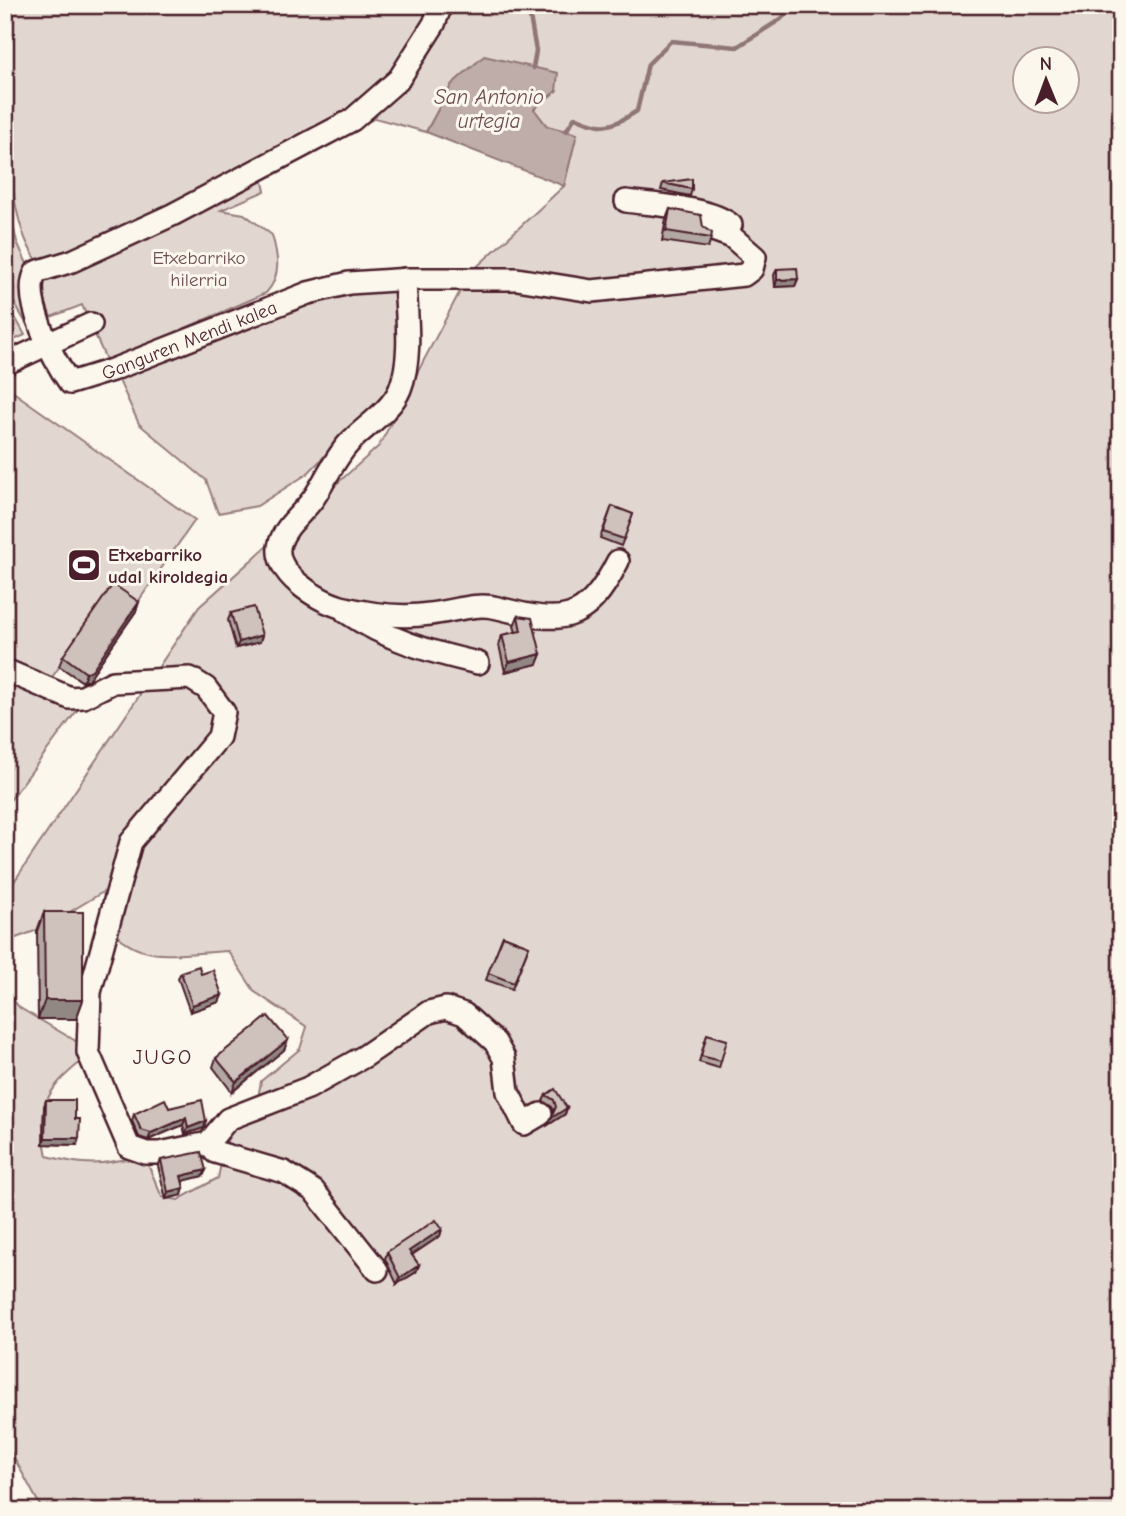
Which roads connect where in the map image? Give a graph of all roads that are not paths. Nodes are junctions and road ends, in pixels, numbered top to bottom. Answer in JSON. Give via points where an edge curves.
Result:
{"nodes":[{"id":1,"x":441,"y":5,"type":"edge"},
{"id":2,"x":626,"y":201,"type":"dead end"},
{"id":3,"x":710,"y":229,"type":"edge"},
{"id":4,"x":755,"y":257,"type":"junction"},
{"id":5,"x":405,"y":279,"type":"junction"},
{"id":6,"x":91,"y":324,"type":"dead end"},
{"id":7,"x":48,"y":345,"type":"junction"},
{"id":8,"x":5,"y":364,"type":"edge"},
{"id":9,"x":618,"y":561,"type":"dead end"},
{"id":10,"x":338,"y":606,"type":"junction"},
{"id":11,"x":478,"y":663,"type":"dead end"},
{"id":12,"x":5,"y":670,"type":"edge"},
{"id":13,"x":541,"y":1114,"type":"dead end"},
{"id":14,"x":208,"y":1143,"type":"junction"},
{"id":15,"x":377,"y":1270,"type":"dead end"}],
"edges":[{"from":1,"to":7,"type":"street","via":[[435,24],[399,79],[352,120],[172,215],[72,261],[36,272],[31,293]]},
{"from":2,"to":4,"type":"street","via":[[724,219],[743,235]]},
{"from":3,"to":4,"type":"street","via":[[732,237]]},
{"from":4,"to":5,"type":"street","via":[[752,269],[744,275],[592,291],[517,279]]},
{"from":5,"to":7,"type":"street","name":"Ganguren Mendi kalea","via":[[309,293],[70,383]]},
{"from":5,"to":10,"type":"street","via":[[406,368],[399,392],[348,444],[280,544],[279,556],[289,573],[304,589]]},
{"from":6,"to":7,"type":"street"},
{"from":7,"to":8,"type":"street"},
{"from":9,"to":10,"type":"street","via":[[606,584],[572,617],[556,620],[489,606],[402,617]]},
{"from":10,"to":11,"type":"street","via":[[387,637]]},
{"from":12,"to":14,"type":"street","via":[[70,698],[83,697],[113,682],[190,678],[206,688],[224,712],[219,737],[131,842],[90,992],[88,1037],[88,1052],[129,1147],[160,1153]]},
{"from":13,"to":14,"type":"street","via":[[524,1124],[508,1092],[504,1058],[495,1042],[464,1014],[446,1008],[429,1012],[308,1088],[228,1119]]},
{"from":14,"to":15,"type":"street","via":[[215,1152],[284,1172],[314,1191]]}]}
